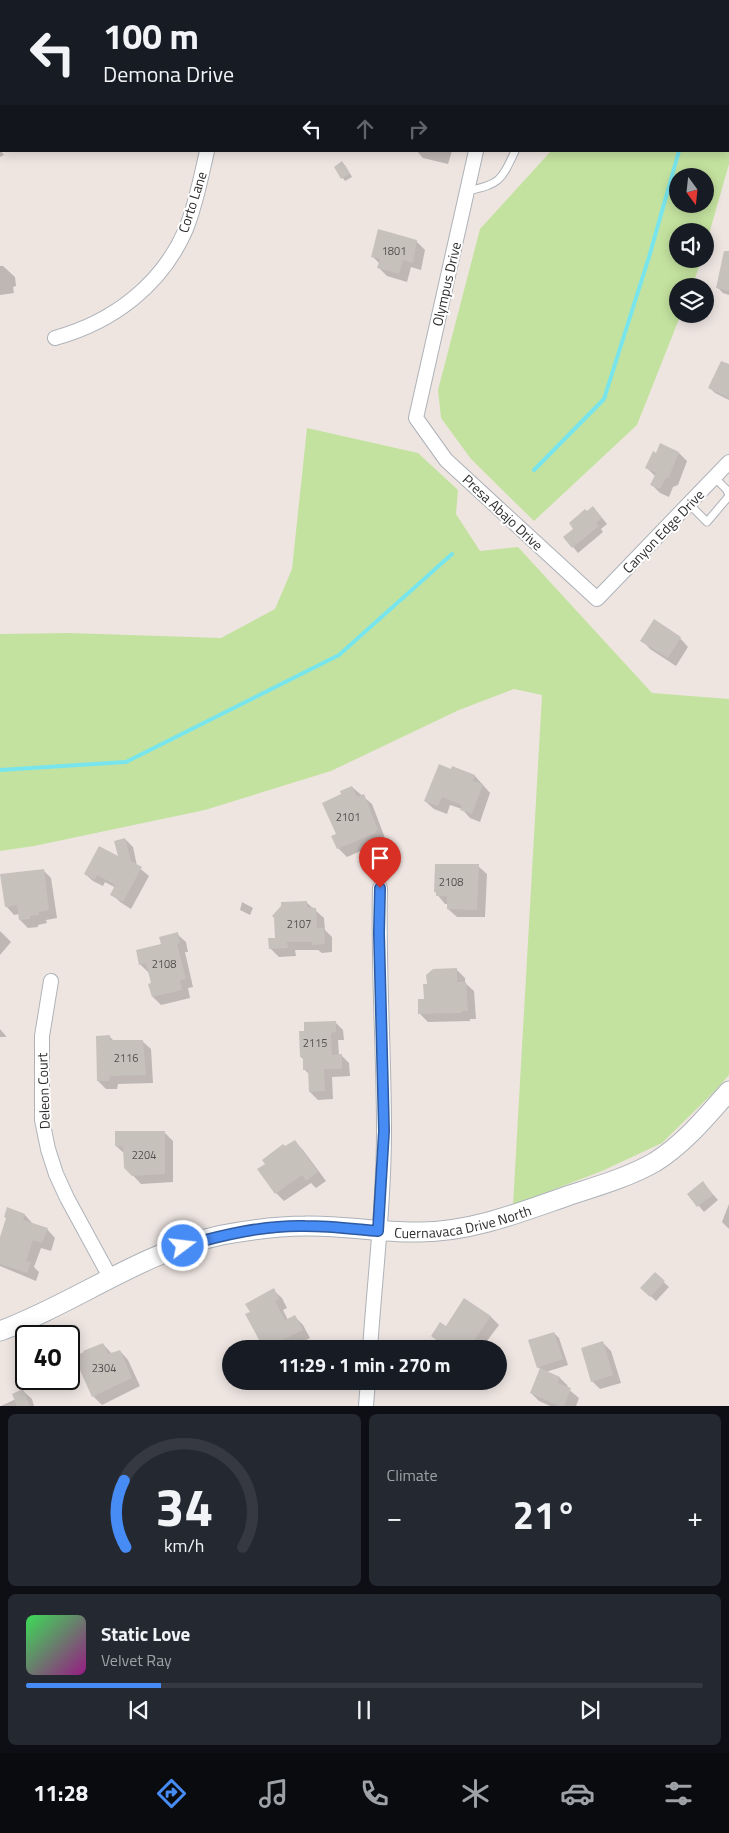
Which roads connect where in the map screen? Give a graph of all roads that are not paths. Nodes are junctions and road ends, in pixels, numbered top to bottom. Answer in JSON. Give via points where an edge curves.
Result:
{"nodes":[{"id":1,"x":207,"y":152,"type":"edge"},
{"id":2,"x":476,"y":152,"type":"edge"},
{"id":3,"x":516,"y":152,"type":"edge"},
{"id":4,"x":468,"y":191,"type":"junction"},
{"id":5,"x":55,"y":338,"type":"dead end"},
{"id":6,"x":416,"y":418,"type":"joint"},
{"id":7,"x":729,"y":462,"type":"edge"},
{"id":8,"x":714,"y":477,"type":"junction"},
{"id":9,"x":729,"y":496,"type":"edge"},
{"id":10,"x":689,"y":504,"type":"junction"},
{"id":11,"x":597,"y":599,"type":"joint"},
{"id":12,"x":380,"y":888,"type":"dead end"},
{"id":13,"x":51,"y":981,"type":"dead end"},
{"id":14,"x":729,"y":1090,"type":"edge"},
{"id":15,"x":378,"y":1231,"type":"junction"},
{"id":16,"x":110,"y":1278,"type":"junction"},
{"id":17,"x":0,"y":1331,"type":"edge"},
{"id":18,"x":371,"y":1340,"type":"edge"},
{"id":19,"x":367,"y":1390,"type":"edge"},
{"id":20,"x":366,"y":1406,"type":"edge"}],
"edges":[{"from":1,"to":5,"type":"street","name":"Corto Lane","via":[[186,230],[159,273],[133,299],[112,314],[76,332]]},
{"from":2,"to":4,"type":"street","name":"Olympus Drive"},
{"from":3,"to":4,"type":"lane","via":[[505,174],[490,186]]},
{"from":4,"to":6,"type":"street","name":"Olympus Drive"},
{"from":6,"to":11,"type":"street","name":"Presa Abajo Drive","via":[[446,460]]},
{"from":7,"to":8,"type":"street","name":"Canyon Edge Drive"},
{"from":8,"to":9,"type":"lane"},
{"from":8,"to":10,"type":"street","name":"Canyon Edge Drive"},
{"from":9,"to":10,"type":"lane","via":[[707,522]]},
{"from":10,"to":11,"type":"street","name":"Canyon Edge Drive"},
{"from":12,"to":15,"type":"street","via":[[384,1131]]},
{"from":13,"to":16,"type":"street","name":"Deleon Court","via":[[42,1036],[42,1120],[56,1174]]},
{"from":14,"to":15,"type":"street","name":"Cuernavaca Drive North","via":[[678,1144],[654,1162],[631,1173],[478,1225],[448,1231]]},
{"from":15,"to":16,"type":"street","name":"Cuernavaca Drive North","via":[[305,1226],[262,1228],[221,1235],[150,1258]]},
{"from":15,"to":18,"type":"street"},
{"from":16,"to":17,"type":"street","name":"Cuernavaca Drive North"},
{"from":19,"to":20,"type":"street"}]}
